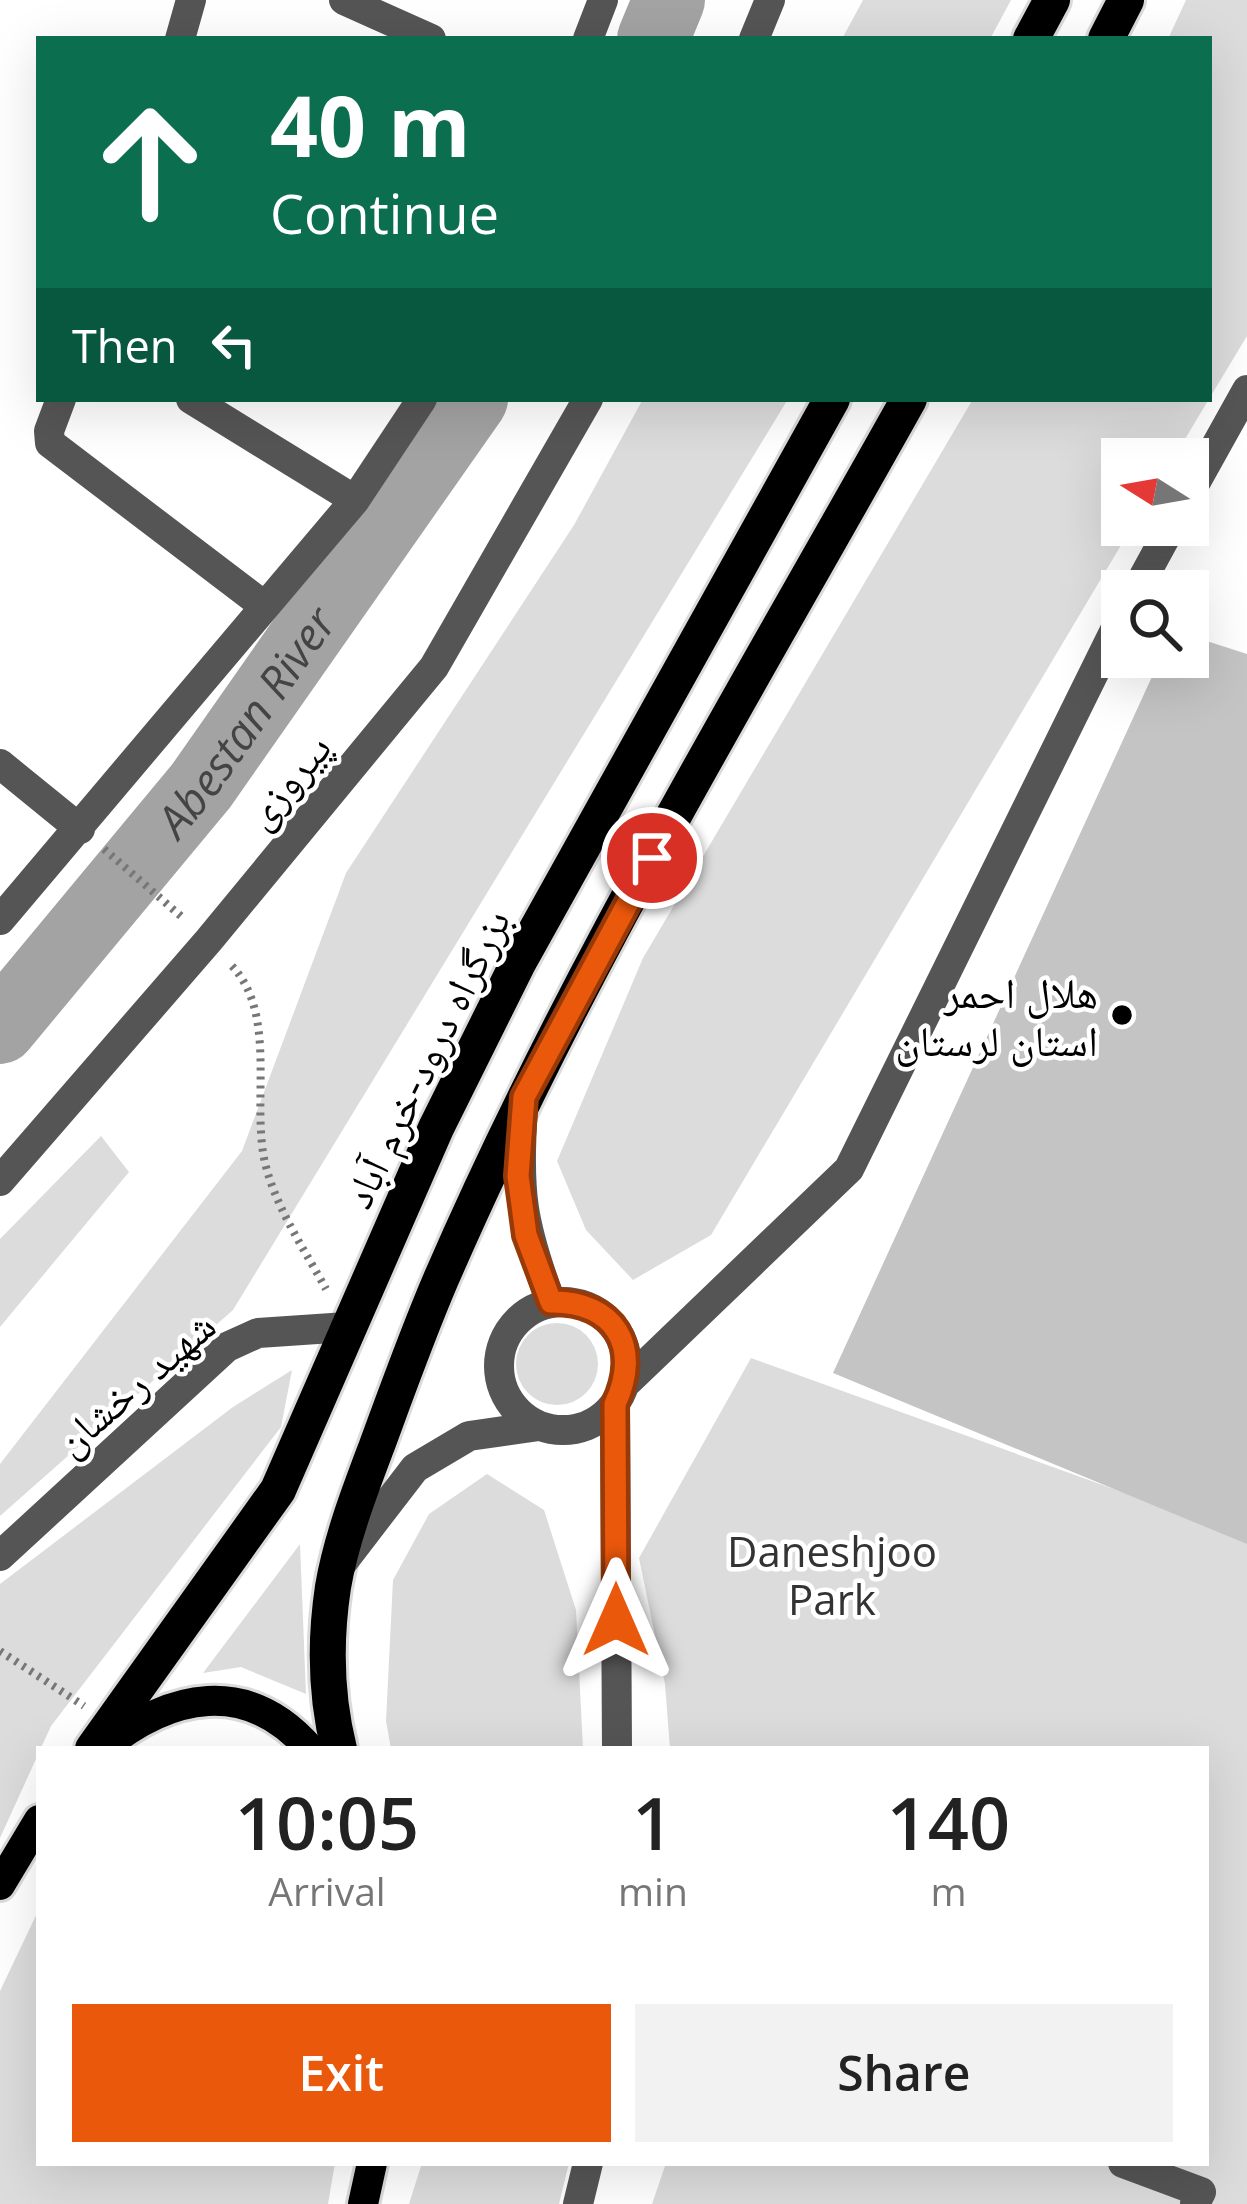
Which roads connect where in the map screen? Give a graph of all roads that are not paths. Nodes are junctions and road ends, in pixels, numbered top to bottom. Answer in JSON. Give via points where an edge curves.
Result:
{"nodes":[{"id":1,"x":191,"y":0,"type":"edge"},
{"id":2,"x":344,"y":0,"type":"edge"},
{"id":3,"x":603,"y":0,"type":"edge"},
{"id":4,"x":770,"y":0,"type":"edge"},
{"id":5,"x":1052,"y":0,"type":"edge"},
{"id":6,"x":1126,"y":0,"type":"edge"},
{"id":7,"x":181,"y":36,"type":"edge"},
{"id":8,"x":424,"y":36,"type":"edge"},
{"id":9,"x":589,"y":36,"type":"edge"},
{"id":10,"x":755,"y":36,"type":"edge"},
{"id":11,"x":1033,"y":36,"type":"edge"},
{"id":12,"x":1108,"y":36,"type":"edge"},
{"id":13,"x":1247,"y":390,"type":"edge"},
{"id":14,"x":60,"y":402,"type":"edge"},
{"id":15,"x":196,"y":402,"type":"edge"},
{"id":16,"x":420,"y":402,"type":"edge"},
{"id":17,"x":586,"y":402,"type":"edge"},
{"id":18,"x":830,"y":402,"type":"edge"},
{"id":19,"x":907,"y":402,"type":"edge"},
{"id":20,"x":1209,"y":458,"type":"edge"},
{"id":21,"x":355,"y":500,"type":"junction"},
{"id":22,"x":263,"y":604,"type":"junction"},
{"id":23,"x":1101,"y":659,"type":"edge"},
{"id":24,"x":0,"y":764,"type":"edge"},
{"id":25,"x":80,"y":829,"type":"junction"},
{"id":26,"x":0,"y":920,"type":"edge"},
{"id":27,"x":524,"y":1097,"type":"junction"},
{"id":28,"x":0,"y":1180,"type":"edge"},
{"id":29,"x":551,"y":1302,"type":"junction"},
{"id":30,"x":347,"y":1327,"type":"junction"},
{"id":31,"x":620,"y":1394,"type":"junction"},
{"id":32,"x":539,"y":1426,"type":"junction"},
{"id":33,"x":0,"y":1556,"type":"edge"},
{"id":34,"x":338,"y":1568,"type":"junction"},
{"id":35,"x":102,"y":1741,"type":"edge"},
{"id":36,"x":307,"y":1746,"type":"edge"},
{"id":37,"x":338,"y":1746,"type":"edge"},
{"id":38,"x":616,"y":1746,"type":"edge"},
{"id":39,"x":36,"y":1825,"type":"edge"},
{"id":40,"x":0,"y":1885,"type":"edge"},
{"id":41,"x":371,"y":2166,"type":"edge"},
{"id":42,"x":587,"y":2166,"type":"edge"},
{"id":43,"x":1131,"y":2166,"type":"edge"},
{"id":44,"x":363,"y":2204,"type":"edge"},
{"id":45,"x":578,"y":2204,"type":"edge"},
{"id":46,"x":1195,"y":2204,"type":"edge"}],
"edges":[{"from":1,"to":7,"type":"street"},
{"from":2,"to":8,"type":"street"},
{"from":3,"to":9,"type":"street"},
{"from":4,"to":10,"type":"street"},
{"from":5,"to":11,"type":"highway"},
{"from":6,"to":12,"type":"highway"},
{"from":13,"to":20,"type":"street"},
{"from":14,"to":22,"type":"street","via":[[50,443]]},
{"from":15,"to":21,"type":"street"},
{"from":16,"to":21,"type":"street"},
{"from":17,"to":28,"type":"street","name":"پیروزی","via":[[434,668]]},
{"from":18,"to":30,"type":"highway","name":"بزرگراه درود-خرم آباد","via":[[518,963]]},
{"from":19,"to":27,"type":"highway"},
{"from":21,"to":22,"type":"street"},
{"from":22,"to":25,"type":"street"},
{"from":23,"to":31,"type":"street","via":[[849,1169]]},
{"from":24,"to":25,"type":"street"},
{"from":25,"to":26,"type":"street"},
{"from":27,"to":29,"type":"street","via":[[518,1176],[526,1235]]},
{"from":27,"to":34,"type":"highway","via":[[415,1340]]},
{"from":29,"to":31,"type":"street","via":[[573,1301],[611,1322],[627,1362]]},
{"from":29,"to":32,"type":"street","via":[[514,1323],[498,1360],[508,1400]]},
{"from":30,"to":33,"type":"street","name":"شهید رخشان","via":[[258,1333],[227,1347]]},
{"from":30,"to":35,"type":"highway","name":"بزرگراه درود-خرم آباد","via":[[278,1490]]},
{"from":31,"to":32,"type":"street","via":[[580,1428]]},
{"from":31,"to":38,"type":"street"},
{"from":32,"to":34,"type":"street","via":[[469,1436],[415,1468]]},
{"from":34,"to":37,"type":"highway","via":[[328,1660]]},
{"from":35,"to":36,"type":"main road","via":[[171,1707],[215,1699],[257,1707]]},
{"from":39,"to":40,"type":"main road"},
{"from":41,"to":44,"type":"main road"},
{"from":42,"to":45,"type":"street"},
{"from":43,"to":46,"type":"street","via":[[1201,2192]]}]}
